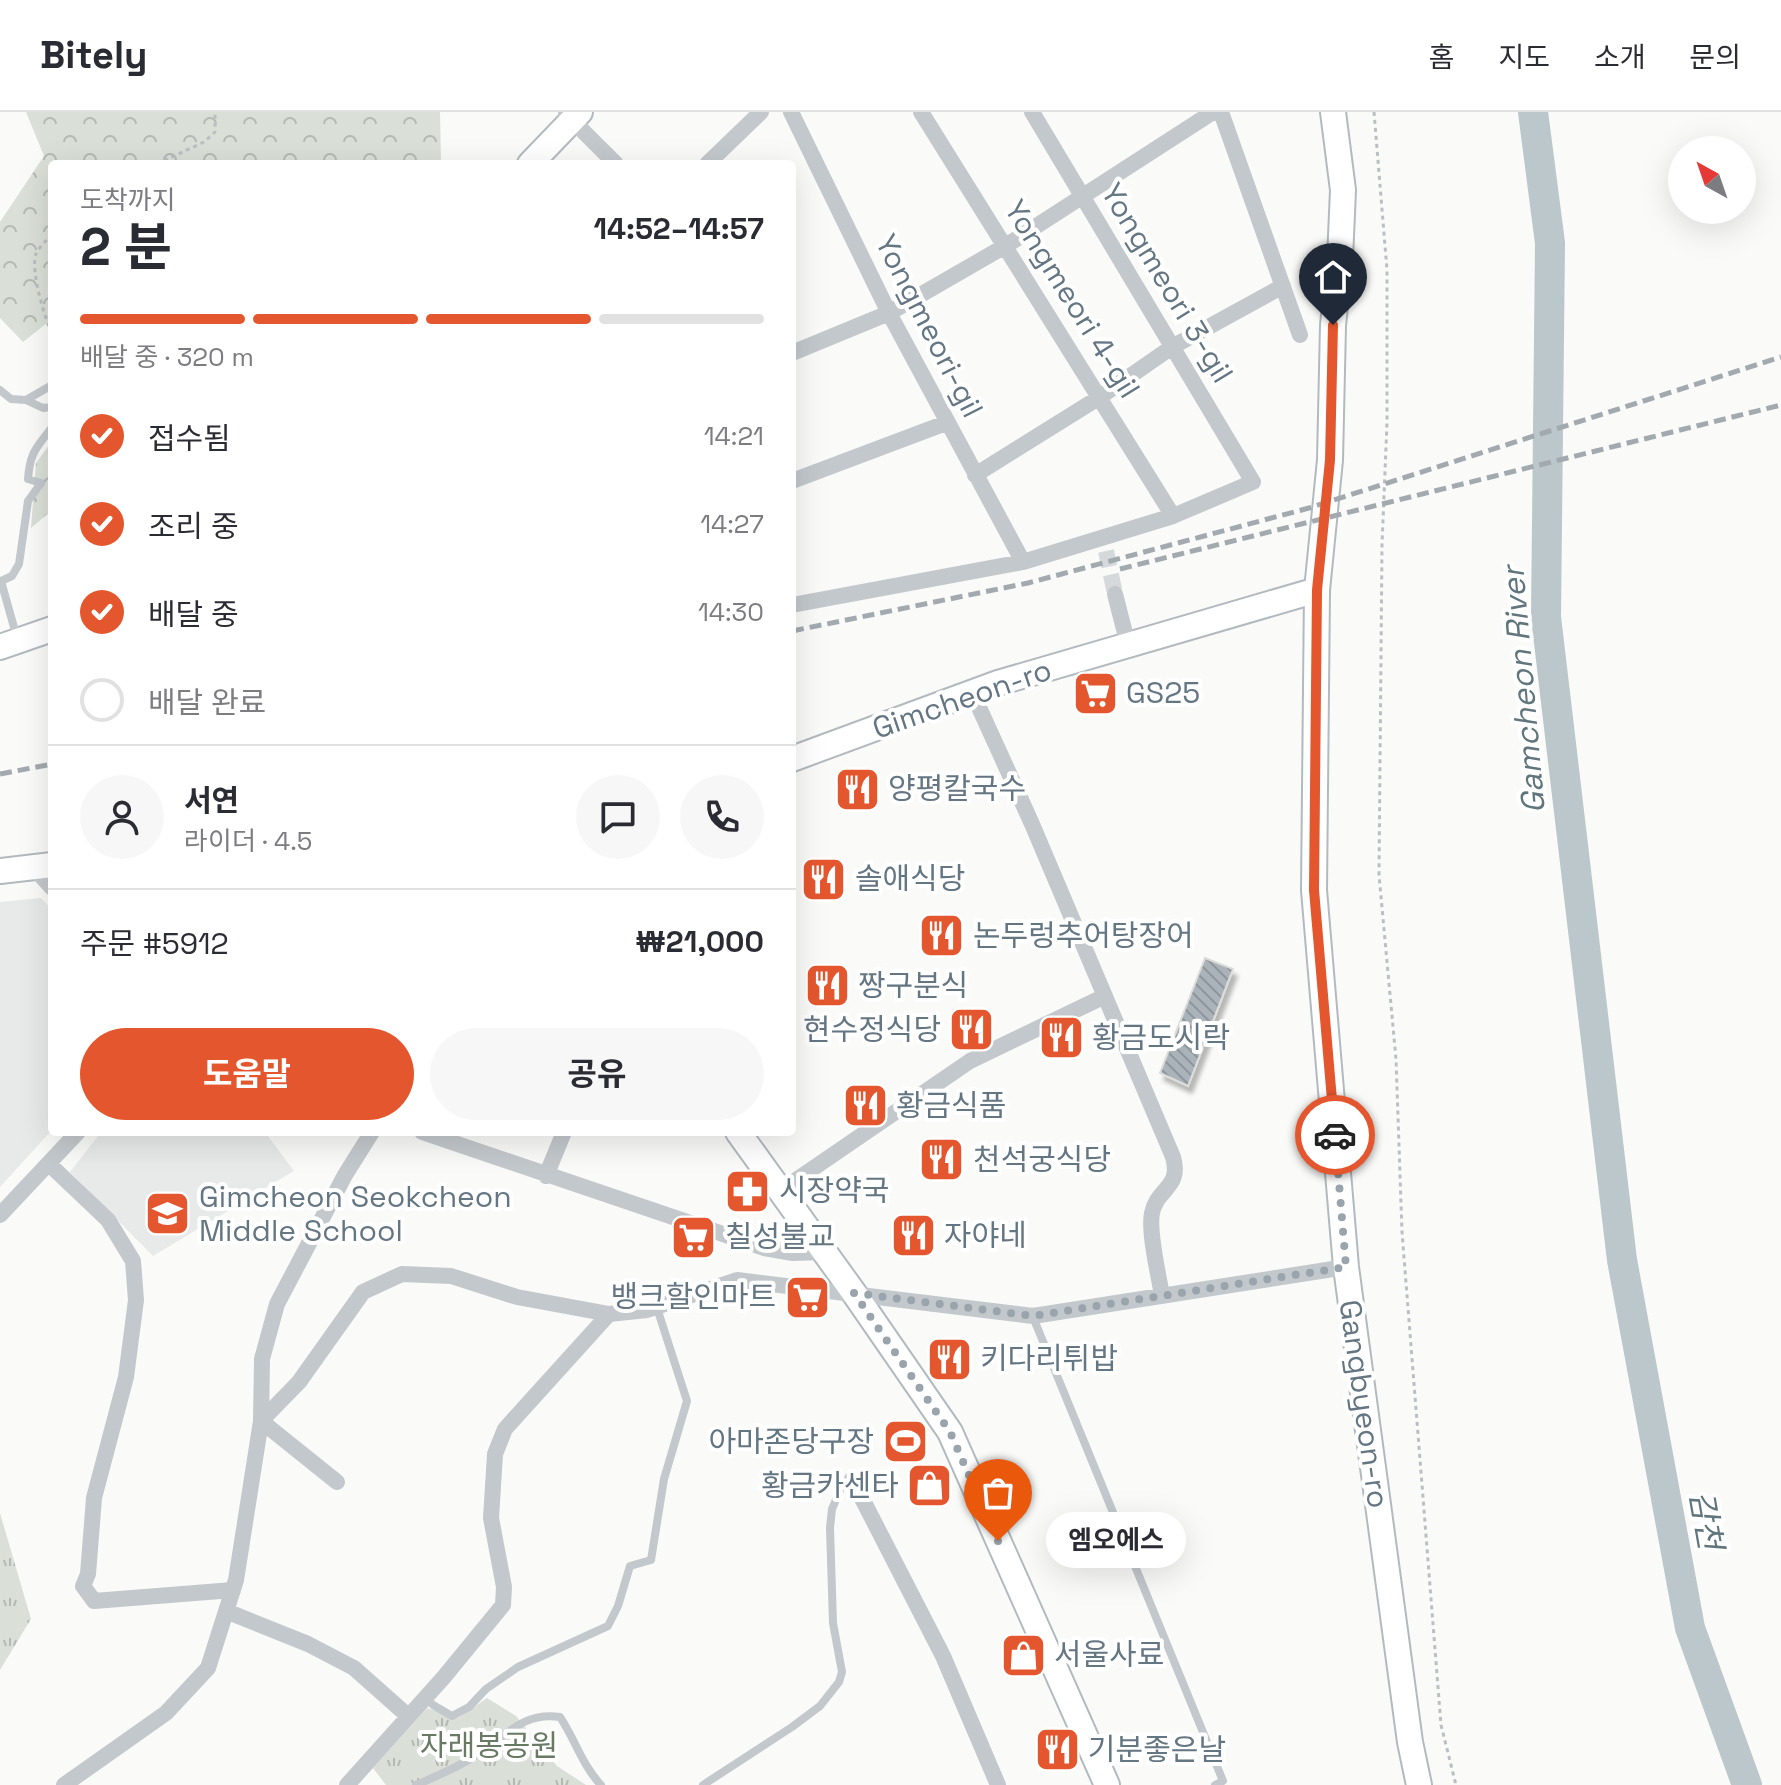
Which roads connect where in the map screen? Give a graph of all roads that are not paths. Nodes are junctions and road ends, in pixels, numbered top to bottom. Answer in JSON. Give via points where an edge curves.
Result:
{"nodes":[{"id":1,"x":761,"y":112,"type":"edge"},
{"id":2,"x":791,"y":112,"type":"edge"},
{"id":3,"x":921,"y":112,"type":"edge"},
{"id":4,"x":1032,"y":112,"type":"edge"},
{"id":5,"x":1213,"y":112,"type":"edge"},
{"id":6,"x":1221,"y":112,"type":"edge"},
{"id":7,"x":1333,"y":112,"type":"edge"},
{"id":8,"x":572,"y":115,"type":"edge"},
{"id":9,"x":533,"y":160,"type":"edge"},
{"id":10,"x":612,"y":160,"type":"edge"},
{"id":11,"x":711,"y":160,"type":"edge"},
{"id":12,"x":1083,"y":196,"type":"junction"},
{"id":13,"x":1007,"y":245,"type":"junction"},
{"id":14,"x":1283,"y":286,"type":"junction"},
{"id":15,"x":889,"y":313,"type":"junction"},
{"id":16,"x":1300,"y":335,"type":"dead end"},
{"id":17,"x":1172,"y":347,"type":"junction"},
{"id":18,"x":796,"y":351,"type":"edge"},
{"id":19,"x":48,"y":387,"type":"edge"},
{"id":20,"x":0,"y":390,"type":"edge"},
{"id":21,"x":1100,"y":397,"type":"junction"},
{"id":22,"x":26,"y":400,"type":"junction"},
{"id":23,"x":48,"y":407,"type":"edge"},
{"id":24,"x":946,"y":423,"type":"junction"},
{"id":25,"x":48,"y":431,"type":"edge"},
{"id":26,"x":975,"y":475,"type":"junction"},
{"id":27,"x":796,"y":479,"type":"edge"},
{"id":28,"x":1173,"y":516,"type":"junction"},
{"id":29,"x":1023,"y":562,"type":"junction"},
{"id":30,"x":1317,"y":590,"type":"junction"},
{"id":31,"x":1115,"y":594,"type":"tunnel mouth"},
{"id":32,"x":796,"y":604,"type":"edge"},
{"id":33,"x":48,"y":630,"type":"edge"},
{"id":34,"x":9,"y":645,"type":"edge"},
{"id":35,"x":1128,"y":645,"type":"junction"},
{"id":36,"x":972,"y":692,"type":"junction"},
{"id":37,"x":796,"y":758,"type":"edge"},
{"id":38,"x":42,"y":866,"type":"edge"},
{"id":39,"x":0,"y":871,"type":"edge"},
{"id":40,"x":1105,"y":996,"type":"junction"},
{"id":41,"x":74,"y":1136,"type":"edge"},
{"id":42,"x":369,"y":1136,"type":"edge"},
{"id":43,"x":433,"y":1136,"type":"edge"},
{"id":44,"x":562,"y":1136,"type":"edge"},
{"id":45,"x":741,"y":1136,"type":"edge"},
{"id":46,"x":49,"y":1164,"type":"junction"},
{"id":47,"x":546,"y":1176,"type":"junction"},
{"id":48,"x":780,"y":1191,"type":"junction"},
{"id":49,"x":0,"y":1215,"type":"edge"},
{"id":50,"x":824,"y":1252,"type":"junction"},
{"id":51,"x":1346,"y":1267,"type":"junction"},
{"id":52,"x":854,"y":1293,"type":"junction"},
{"id":53,"x":1162,"y":1296,"type":"junction"},
{"id":54,"x":656,"y":1307,"type":"junction"},
{"id":55,"x":609,"y":1314,"type":"junction"},
{"id":56,"x":1033,"y":1316,"type":"junction"},
{"id":57,"x":261,"y":1421,"type":"junction"},
{"id":58,"x":852,"y":1479,"type":"joint"},
{"id":59,"x":337,"y":1482,"type":"dead end"},
{"id":60,"x":233,"y":1590,"type":"junction"},
{"id":61,"x":226,"y":1611,"type":"junction"},
{"id":62,"x":425,"y":1698,"type":"junction"},
{"id":63,"x":408,"y":1716,"type":"junction"},
{"id":64,"x":1410,"y":1742,"type":"junction"},
{"id":65,"x":64,"y":1785,"type":"edge"},
{"id":66,"x":347,"y":1785,"type":"edge"},
{"id":67,"x":416,"y":1785,"type":"edge"},
{"id":68,"x":601,"y":1785,"type":"edge"},
{"id":69,"x":703,"y":1785,"type":"edge"},
{"id":70,"x":998,"y":1785,"type":"edge"},
{"id":71,"x":1107,"y":1785,"type":"edge"},
{"id":72,"x":1215,"y":1785,"type":"edge"},
{"id":73,"x":1401,"y":1785,"type":"edge"},
{"id":74,"x":1419,"y":1785,"type":"edge"}],
"edges":[{"from":1,"to":11,"type":"street"},
{"from":2,"to":15,"type":"street","name":"Yongmeori-gil"},
{"from":3,"to":13,"type":"street","name":"Yongmeori 4-gil"},
{"from":4,"to":12,"type":"street","name":"Yongmeori 3-gil"},
{"from":5,"to":12,"type":"street"},
{"from":6,"to":14,"type":"street"},
{"from":7,"to":30,"type":"street","name":"Gangbyeon-ro","via":[[1343,190],[1330,460]]},
{"from":8,"to":9,"type":"street"},
{"from":8,"to":10,"type":"street"},
{"from":12,"to":13,"type":"street"},
{"from":12,"to":17,"type":"street","name":"Yongmeori 3-gil"},
{"from":13,"to":15,"type":"street"},
{"from":13,"to":21,"type":"street","name":"Yongmeori 4-gil"},
{"from":14,"to":16,"type":"street"},
{"from":14,"to":17,"type":"street"},
{"from":15,"to":18,"type":"street"},
{"from":15,"to":24,"type":"street","name":"Yongmeori-gil"},
{"from":17,"to":21,"type":"street"},
{"from":17,"to":28,"type":"street","name":"Yongmeori 3-gil","via":[[1253,482]]},
{"from":19,"to":22,"type":"lane"},
{"from":20,"to":22,"type":"lane","via":[[11,399]]},
{"from":21,"to":26,"type":"street"},
{"from":21,"to":28,"type":"street","name":"Yongmeori 4-gil"},
{"from":22,"to":23,"type":"lane"},
{"from":24,"to":26,"type":"street","name":"Yongmeori-gil"},
{"from":24,"to":27,"type":"street"},
{"from":25,"to":34,"type":"lane","via":[[29,462],[28,479],[41,483],[28,501],[19,564],[1,581]]},
{"from":26,"to":29,"type":"street","name":"Yongmeori-gil"},
{"from":28,"to":29,"type":"street","via":[[1104,544]]},
{"from":29,"to":32,"type":"street"},
{"from":30,"to":35,"type":"street","name":"Gimcheon-ro"},
{"from":30,"to":51,"type":"street","name":"Gangbyeon-ro","via":[[1314,890]]},
{"from":31,"to":35,"type":"street"},
{"from":33,"to":34,"type":"street"},
{"from":35,"to":36,"type":"street","name":"Gimcheon-ro"},
{"from":36,"to":37,"type":"street","name":"Gimcheon-ro"},
{"from":36,"to":40,"type":"street"},
{"from":38,"to":39,"type":"street"},
{"from":40,"to":48,"type":"street","via":[[970,1061]]},
{"from":40,"to":53,"type":"street","via":[[1177,1170],[1152,1213]]},
{"from":41,"to":46,"type":"street"},
{"from":42,"to":57,"type":"street","via":[[277,1304],[262,1359]]},
{"from":43,"to":47,"type":"street"},
{"from":44,"to":47,"type":"street"},
{"from":45,"to":48,"type":"street"},
{"from":46,"to":49,"type":"street"},
{"from":46,"to":60,"type":"street","via":[[108,1220],[133,1261],[136,1300],[126,1377],[94,1498],[83,1586],[94,1601]]},
{"from":47,"to":50,"type":"street","via":[[764,1248]]},
{"from":48,"to":50,"type":"street"},
{"from":50,"to":52,"type":"street"},
{"from":51,"to":53,"type":"street"},
{"from":51,"to":64,"type":"street","name":"Gangbyeon-ro"},
{"from":52,"to":54,"type":"street","via":[[737,1280]]},
{"from":52,"to":56,"type":"street"},
{"from":52,"to":71,"type":"street","via":[[950,1432]]},
{"from":53,"to":56,"type":"street"},
{"from":54,"to":55,"type":"street"},
{"from":54,"to":62,"type":"lane","via":[[687,1401],[664,1479],[651,1560],[630,1566],[608,1626],[518,1667],[452,1716]]},
{"from":55,"to":57,"type":"street","via":[[517,1297],[451,1276],[402,1274],[363,1292],[299,1382]]},
{"from":55,"to":62,"type":"street","via":[[505,1429],[495,1454],[491,1518],[503,1605]]},
{"from":56,"to":72,"type":"lane","via":[[1223,1781]]},
{"from":57,"to":59,"type":"street"},
{"from":57,"to":60,"type":"street"},
{"from":58,"to":69,"type":"lane","via":[[843,1483],[830,1528],[839,1682],[820,1706]]},
{"from":58,"to":70,"type":"street","via":[[943,1656]]},
{"from":60,"to":61,"type":"street"},
{"from":61,"to":63,"type":"street","via":[[354,1668]]},
{"from":61,"to":65,"type":"street","via":[[208,1668],[166,1713]]},
{"from":62,"to":63,"type":"street"},
{"from":63,"to":66,"type":"street"},
{"from":64,"to":73,"type":"street"},
{"from":64,"to":74,"type":"street","name":"Gangbyeon-ro"},
{"from":67,"to":68,"type":"lane","via":[[543,1714],[560,1717]]}]}
